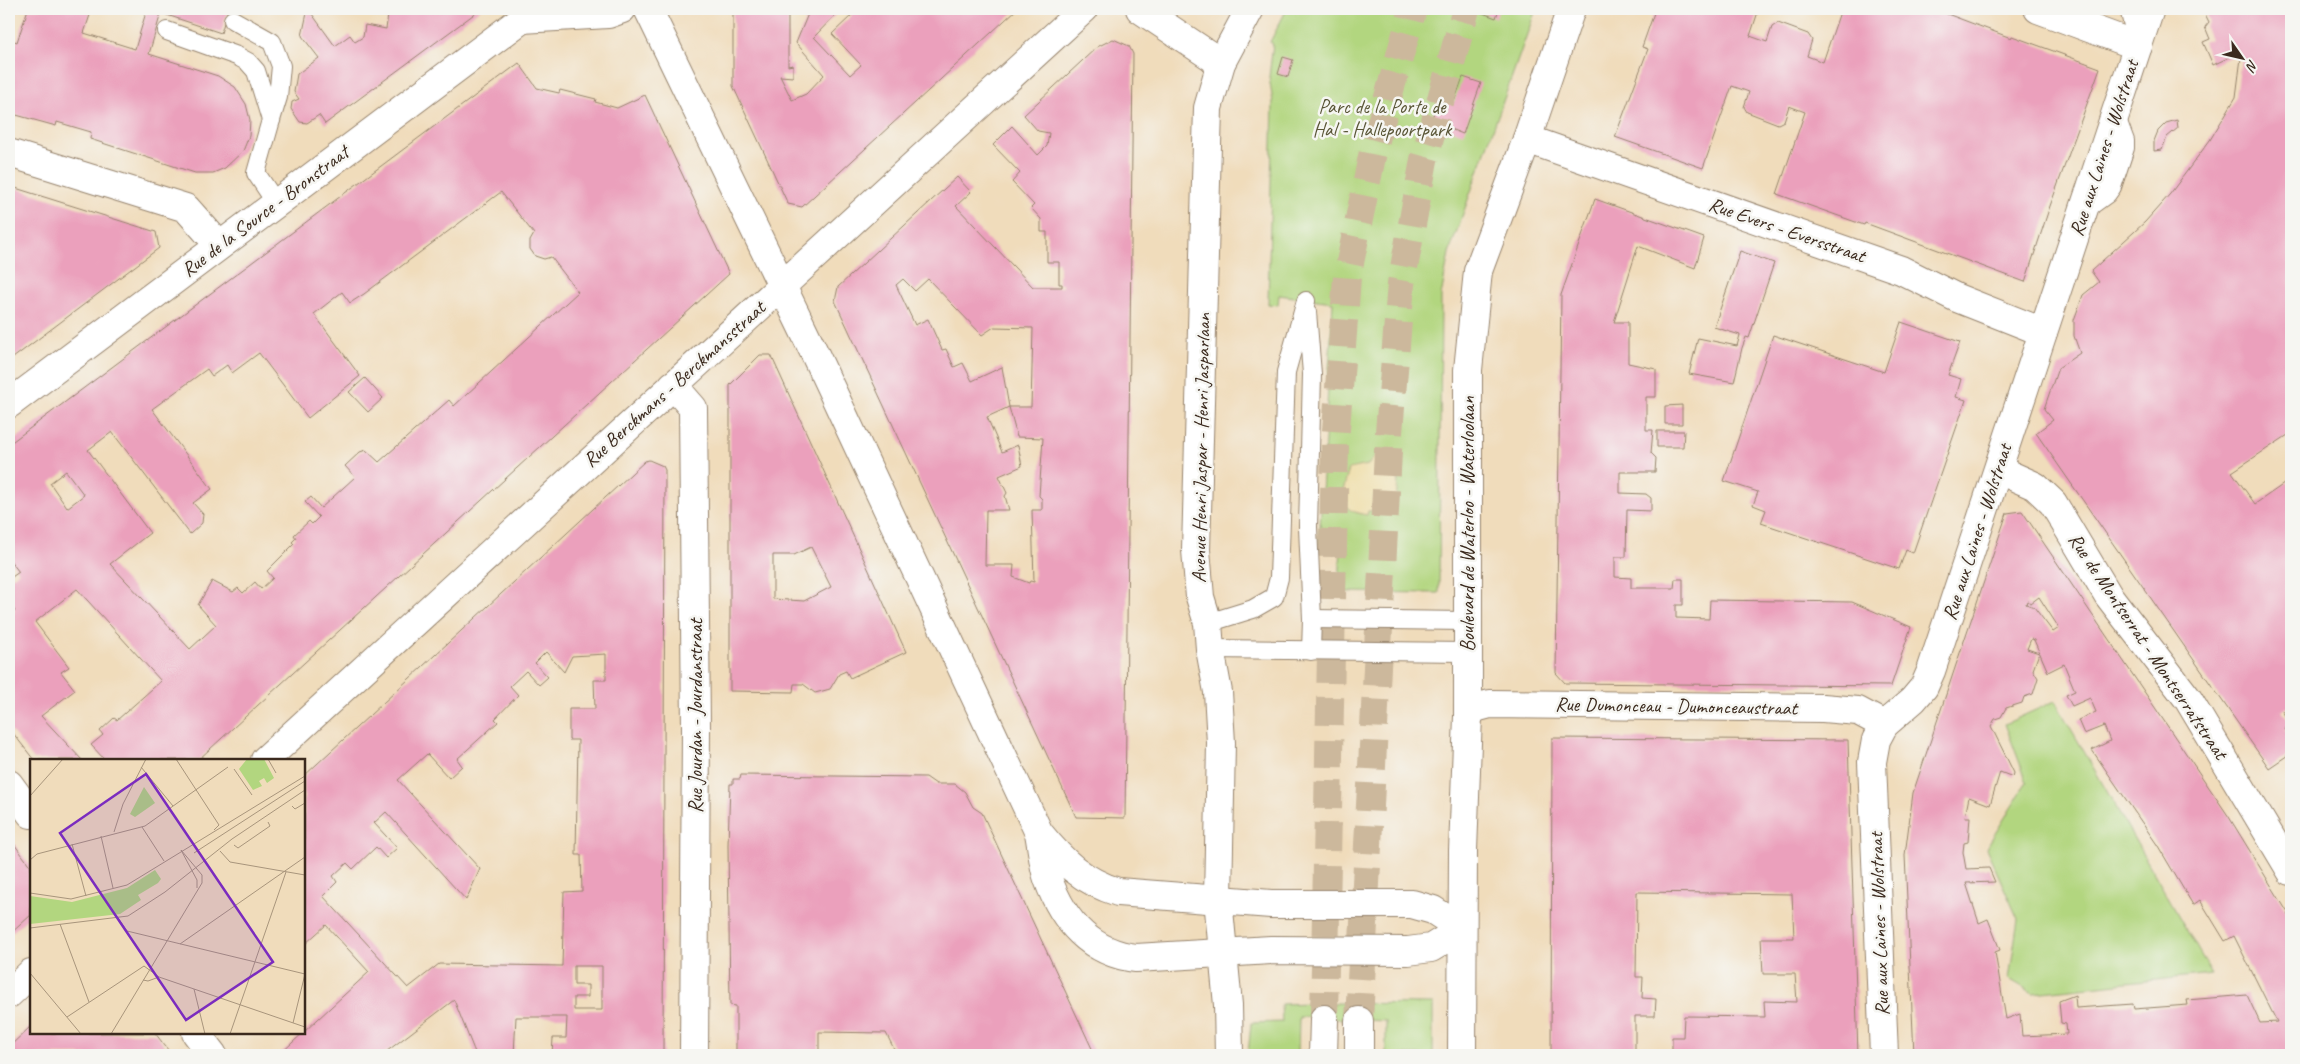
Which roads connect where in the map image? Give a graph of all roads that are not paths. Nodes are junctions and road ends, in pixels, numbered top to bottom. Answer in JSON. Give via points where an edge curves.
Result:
{"nodes":[{"id":1,"x":622,"y":9,"type":"edge"},
{"id":2,"x":648,"y":9,"type":"edge"},
{"id":3,"x":1084,"y":9,"type":"edge"},
{"id":4,"x":1140,"y":9,"type":"edge"},
{"id":5,"x":1250,"y":9,"type":"edge"},
{"id":6,"x":1571,"y":9,"type":"edge"},
{"id":7,"x":2038,"y":9,"type":"edge"},
{"id":8,"x":2129,"y":9,"type":"edge"},
{"id":9,"x":2150,"y":9,"type":"edge"},
{"id":10,"x":522,"y":14,"type":"edge"},
{"id":11,"x":232,"y":20,"type":"dead end"},
{"id":12,"x":167,"y":31,"type":"dead end"},
{"id":13,"x":2138,"y":46,"type":"junction"},
{"id":14,"x":1221,"y":64,"type":"junction"},
{"id":15,"x":270,"y":120,"type":"junction"},
{"id":16,"x":1527,"y":139,"type":"junction"},
{"id":17,"x":9,"y":153,"type":"edge"},
{"id":18,"x":276,"y":203,"type":"junction"},
{"id":19,"x":219,"y":245,"type":"junction"},
{"id":20,"x":782,"y":286,"type":"junction"},
{"id":21,"x":2043,"y":332,"type":"junction"},
{"id":22,"x":673,"y":385,"type":"junction"},
{"id":23,"x":9,"y":404,"type":"edge"},
{"id":24,"x":1999,"y":470,"type":"junction"},
{"id":25,"x":1312,"y":619,"type":"junction"},
{"id":26,"x":1466,"y":620,"type":"junction"},
{"id":27,"x":1209,"y":636,"type":"junction"},
{"id":28,"x":1311,"y":651,"type":"junction"},
{"id":29,"x":1467,"y":652,"type":"junction"},
{"id":30,"x":1468,"y":716,"type":"junction"},
{"id":31,"x":1884,"y":725,"type":"junction"},
{"id":32,"x":266,"y":759,"type":"edge"},
{"id":33,"x":9,"y":784,"type":"edge"},
{"id":34,"x":30,"y":813,"type":"edge"},
{"id":35,"x":1039,"y":833,"type":"junction"},
{"id":36,"x":2291,"y":871,"type":"edge"},
{"id":37,"x":1218,"y":899,"type":"junction"},
{"id":38,"x":1462,"y":928,"type":"junction"},
{"id":39,"x":1222,"y":952,"type":"junction"},
{"id":40,"x":30,"y":975,"type":"edge"},
{"id":41,"x":9,"y":994,"type":"edge"},
{"id":42,"x":1324,"y":1019,"type":"tunnel mouth"},
{"id":43,"x":1359,"y":1021,"type":"tunnel mouth"},
{"id":44,"x":197,"y":1034,"type":"edge"},
{"id":45,"x":213,"y":1055,"type":"edge"},
{"id":46,"x":694,"y":1055,"type":"edge"},
{"id":47,"x":1229,"y":1055,"type":"edge"},
{"id":48,"x":1323,"y":1055,"type":"edge"},
{"id":49,"x":1358,"y":1055,"type":"edge"},
{"id":50,"x":1462,"y":1055,"type":"edge"},
{"id":51,"x":1884,"y":1055,"type":"edge"}],
"edges":[{"from":1,"to":10,"type":"main road","via":[[608,14]]},
{"from":2,"to":20,"type":"main road"},
{"from":3,"to":20,"type":"main road","name":"Rue Berckmans - Berckmansstraat"},
{"from":4,"to":14,"type":"main road"},
{"from":5,"to":14,"type":"main road","name":"Avenue Henri Jaspar - Henri Jasparlaan"},
{"from":6,"to":16,"type":"main road","name":"Boulevard de Waterloo - Waterloolaan"},
{"from":7,"to":13,"type":"main road"},
{"from":8,"to":13,"type":"lane"},
{"from":9,"to":13,"type":"main road","name":"Rue aux Laines - Wolstraat"},
{"from":10,"to":18,"type":"main road","name":"Rue de la Source - Bronstraat"},
{"from":11,"to":15,"type":"lane","via":[[272,42],[281,66],[278,97]]},
{"from":12,"to":15,"type":"lane","via":[[248,62],[256,71]]},
{"from":13,"to":21,"type":"main road","name":"Rue aux Laines - Wolstraat"},
{"from":14,"to":27,"type":"main road","name":"Avenue Henri Jaspar - Henri Jasparlaan","via":[[1208,108],[1196,550],[1200,597]]},
{"from":15,"to":18,"type":"lane","via":[[256,173]]},
{"from":16,"to":21,"type":"main road","name":"Rue Evers - Eversstraat","via":[[1901,270],[1957,298]]},
{"from":16,"to":26,"type":"main road","name":"Boulevard de Waterloo - Waterloolaan","via":[[1478,271],[1468,370]]},
{"from":17,"to":19,"type":"main road","via":[[186,208]]},
{"from":18,"to":19,"type":"main road","name":"Rue de la Source - Bronstraat"},
{"from":19,"to":23,"type":"main road","name":"Rue de la Source - Bronstraat"},
{"from":20,"to":22,"type":"main road","name":"Rue Berckmans - Berckmansstraat"},
{"from":20,"to":35,"type":"main road"},
{"from":21,"to":24,"type":"main road","name":"Rue aux Laines - Wolstraat"},
{"from":22,"to":32,"type":"main road","name":"Rue Berckmans - Berckmansstraat"},
{"from":22,"to":46,"type":"main road","name":"Rue Jourdan - Jourdanstraat","via":[[693,408],[696,728]]},
{"from":24,"to":31,"type":"main road","name":"Rue aux Laines - Wolstraat","via":[[1924,687]]},
{"from":24,"to":36,"type":"main road","name":"Rue de Montserrat - Montserratstraat","via":[[2035,486],[2053,503],[2108,595],[2188,699]]},
{"from":25,"to":26,"type":"lane"},
{"from":25,"to":27,"type":"lane","via":[[1308,527],[1312,374],[1306,301],[1286,372],[1279,578],[1274,597]]},
{"from":25,"to":28,"type":"lane"},
{"from":26,"to":29,"type":"main road","name":"Boulevard de Waterloo - Waterloolaan"},
{"from":27,"to":28,"type":"lane"},
{"from":27,"to":37,"type":"main road","name":"Avenue Henri Jaspar - Henri Jasparlaan","via":[[1218,692],[1221,743]]},
{"from":28,"to":29,"type":"lane"},
{"from":29,"to":30,"type":"main road","name":"Boulevard de Waterloo - Waterloolaan"},
{"from":30,"to":31,"type":"main road","name":"Rue Dumonceau - Dumonceaustraat","via":[[1475,708],[1490,704],[1823,708],[1858,711]]},
{"from":30,"to":38,"type":"main road","name":"Boulevard de Waterloo - Waterloolaan"},
{"from":31,"to":51,"type":"main road","name":"Rue aux Laines - Wolstraat","via":[[1876,740],[1872,762]]},
{"from":33,"to":34,"type":"main road"},
{"from":35,"to":37,"type":"main road","via":[[1062,861],[1106,888],[1118,892]]},
{"from":35,"to":39,"type":"main road","via":[[1047,878],[1066,915],[1095,946],[1120,956],[1136,958]]},
{"from":37,"to":38,"type":"main road","via":[[1270,904],[1412,904],[1432,910]]},
{"from":37,"to":39,"type":"main road","name":"Avenue Henri Jaspar - Henri Jasparlaan"},
{"from":38,"to":39,"type":"main road","via":[[1431,948],[1408,951]]},
{"from":38,"to":50,"type":"main road","name":"Boulevard de Waterloo - Waterloolaan"},
{"from":39,"to":47,"type":"main road","name":"Avenue Henri Jaspar - Henri Jasparlaan"},
{"from":40,"to":41,"type":"main road"},
{"from":42,"to":48,"type":"main road"},
{"from":43,"to":49,"type":"main road"},
{"from":44,"to":45,"type":"main road"}]}
